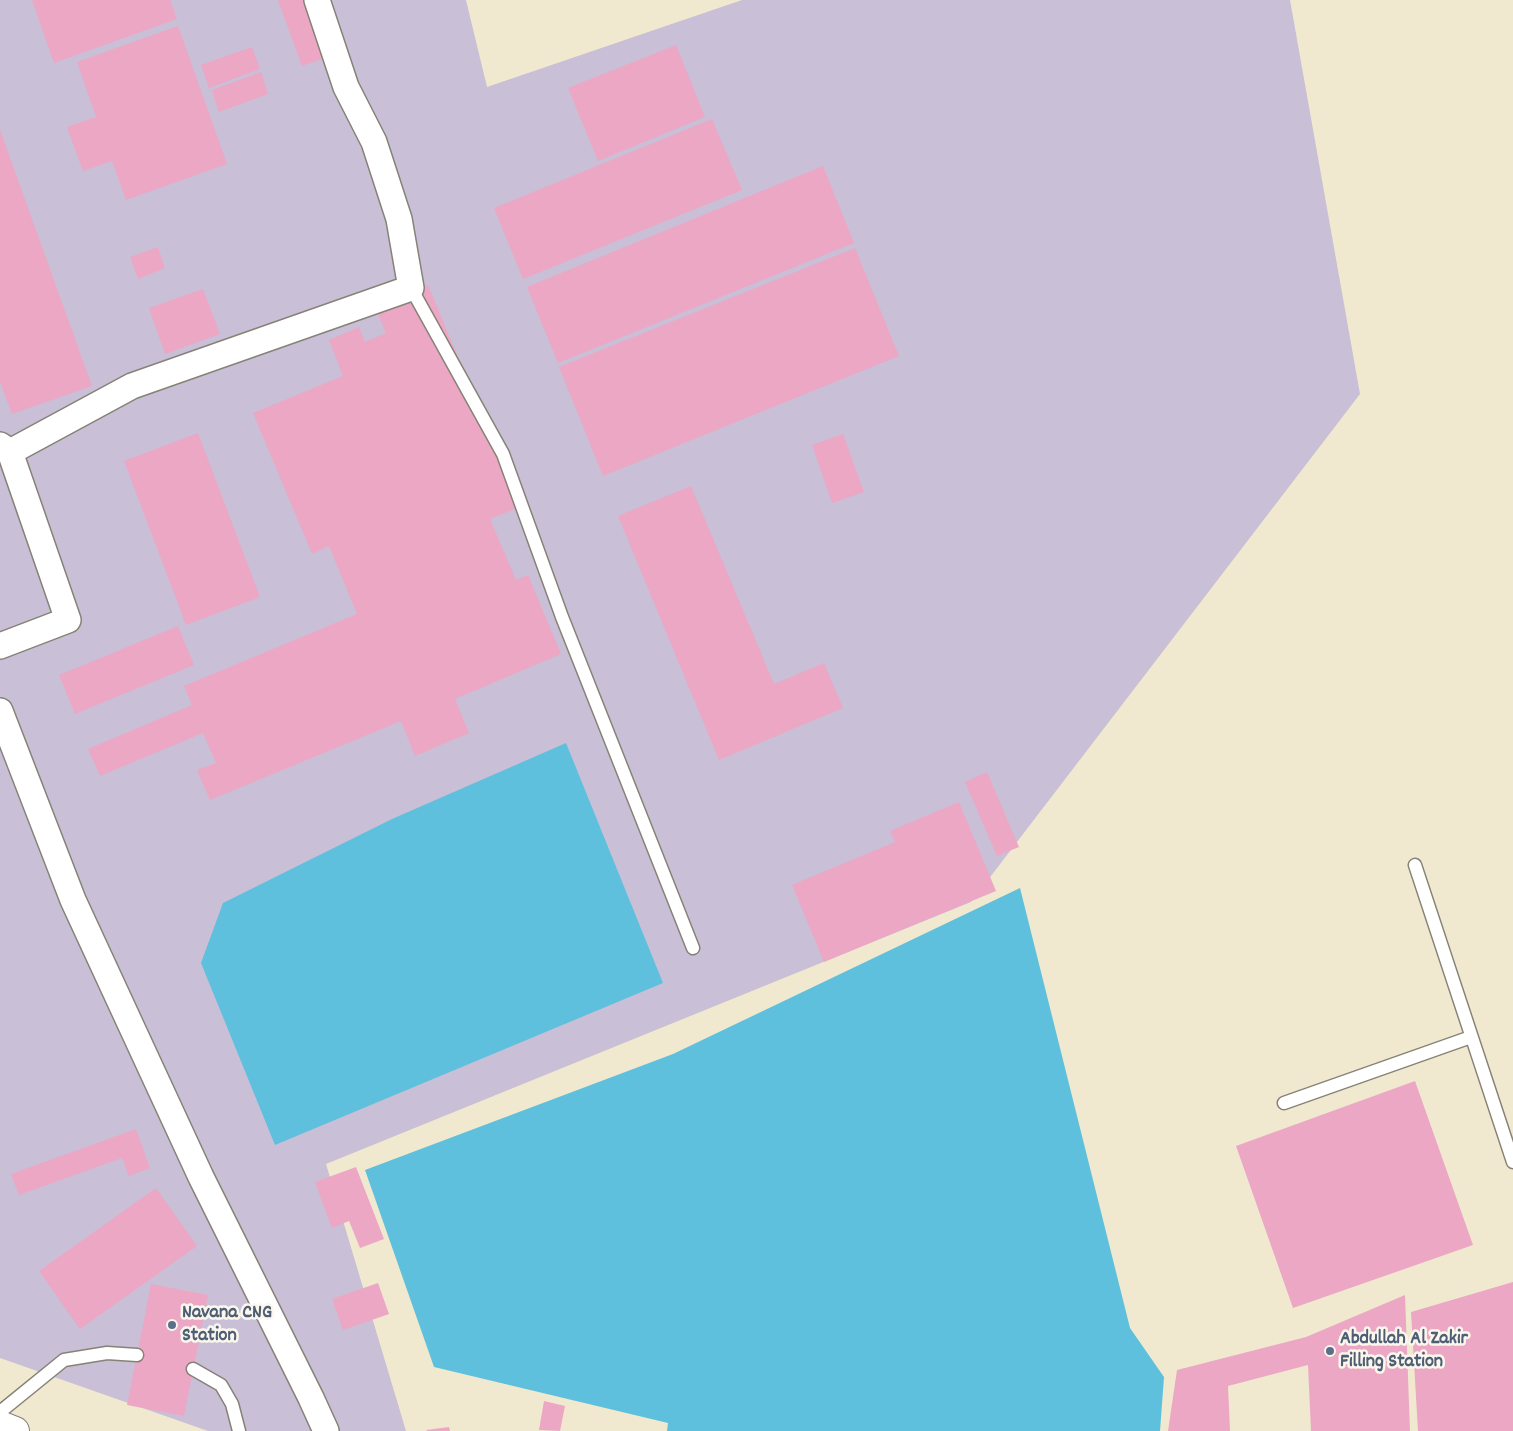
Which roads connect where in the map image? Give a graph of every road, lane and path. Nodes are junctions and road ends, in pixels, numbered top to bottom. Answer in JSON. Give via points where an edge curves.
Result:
{"nodes":[{"id":1,"x":317,"y":0,"type":"edge"},
{"id":2,"x":411,"y":288,"type":"junction"},
{"id":3,"x":5,"y":448,"type":"edge"},
{"id":4,"x":0,"y":646,"type":"edge"},
{"id":5,"x":0,"y":711,"type":"edge"},
{"id":6,"x":1415,"y":866,"type":"dead end"},
{"id":7,"x":694,"y":948,"type":"dead end"},
{"id":8,"x":1472,"y":1037,"type":"junction"},
{"id":9,"x":1284,"y":1103,"type":"dead end"},
{"id":10,"x":1513,"y":1162,"type":"edge"},
{"id":11,"x":137,"y":1355,"type":"dead end"},
{"id":12,"x":193,"y":1369,"type":"dead end"},
{"id":13,"x":0,"y":1412,"type":"edge"},
{"id":14,"x":0,"y":1425,"type":"edge"},
{"id":15,"x":15,"y":1431,"type":"edge"},
{"id":16,"x":238,"y":1431,"type":"edge"},
{"id":17,"x":326,"y":1431,"type":"edge"}],
"edges":[{"from":1,"to":2,"type":"street","via":[[346,87],[374,142],[399,219]]},
{"from":2,"to":3,"type":"street","via":[[132,386]]},
{"from":2,"to":7,"type":"lane","via":[[503,454],[562,617]]},
{"from":3,"to":4,"type":"street","via":[[68,620]]},
{"from":5,"to":17,"type":"street","via":[[73,900],[201,1177]]},
{"from":6,"to":8,"type":"lane"},
{"from":8,"to":9,"type":"lane"},
{"from":8,"to":10,"type":"lane"},
{"from":11,"to":13,"type":"lane","via":[[107,1352],[64,1360]]},
{"from":12,"to":16,"type":"lane","via":[[221,1386],[232,1404]]},
{"from":14,"to":15,"type":"highway"}]}
